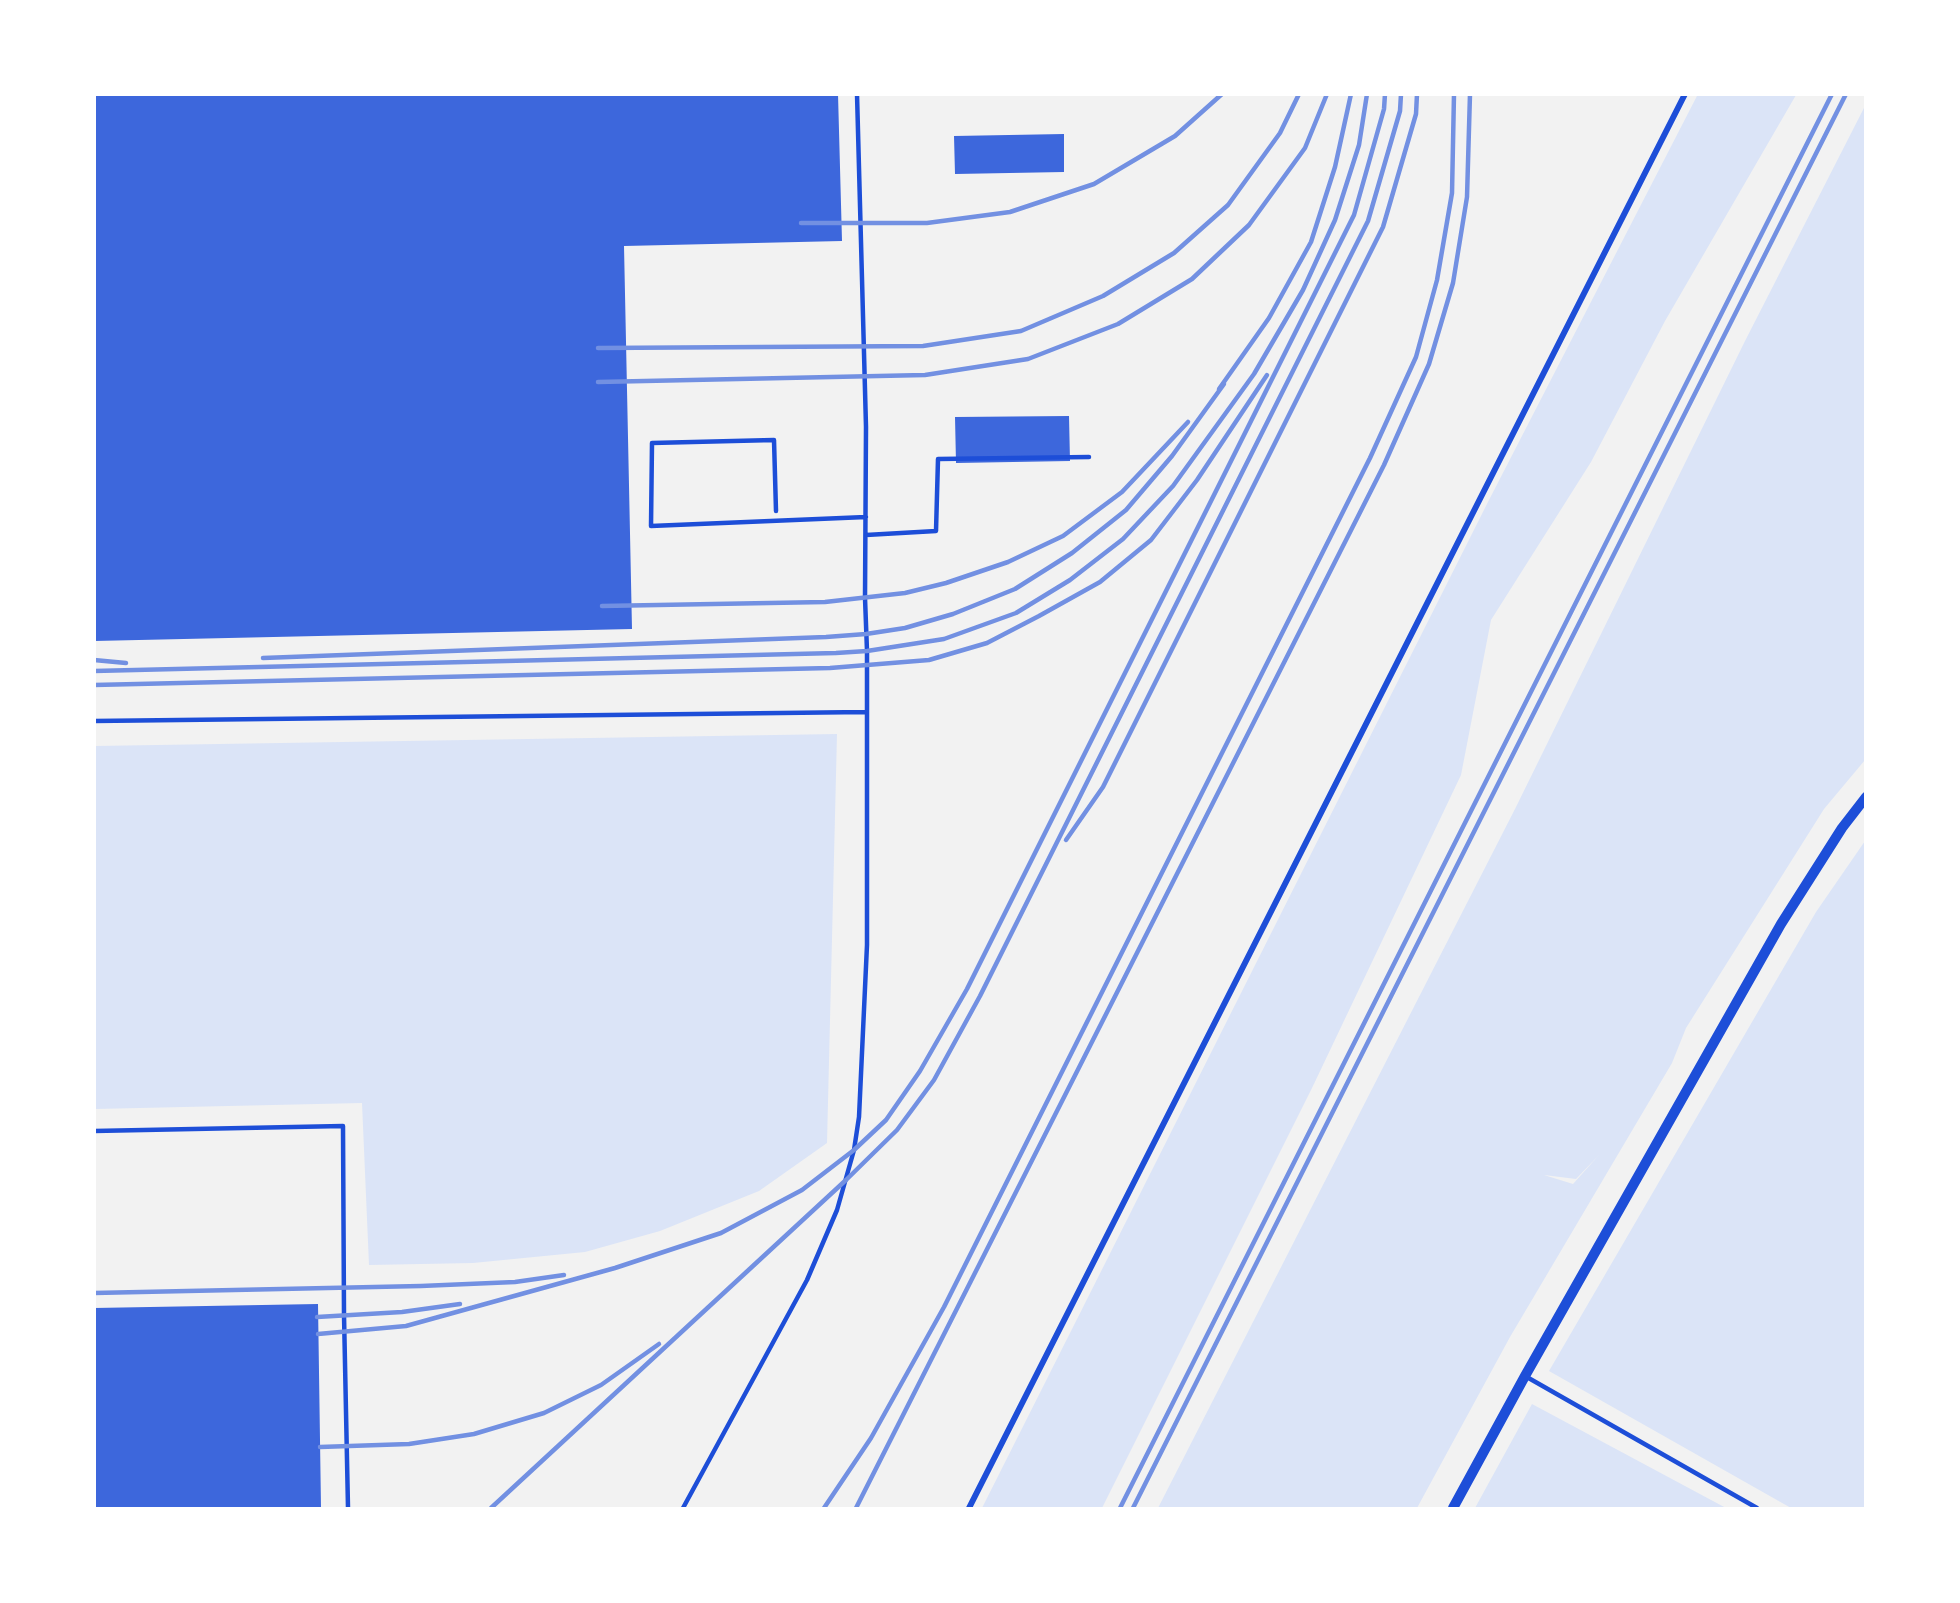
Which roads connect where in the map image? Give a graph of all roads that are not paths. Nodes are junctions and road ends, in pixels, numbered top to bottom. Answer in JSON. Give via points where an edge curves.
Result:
{"nodes":[{"id":1,"x":857,"y":94,"type":"edge"},
{"id":2,"x":1685,"y":94,"type":"edge"},
{"id":3,"x":1089,"y":457,"type":"dead end"},
{"id":4,"x":776,"y":511,"type":"dead end"},
{"id":5,"x":866,"y":517,"type":"junction"},
{"id":6,"x":866,"y":535,"type":"junction"},
{"id":7,"x":867,"y":712,"type":"junction"},
{"id":8,"x":94,"y":721,"type":"edge"},
{"id":9,"x":1866,"y":797,"type":"edge"},
{"id":10,"x":94,"y":1131,"type":"edge"},
{"id":11,"x":1525,"y":1376,"type":"junction"},
{"id":12,"x":348,"y":1509,"type":"edge"},
{"id":13,"x":683,"y":1509,"type":"edge"},
{"id":14,"x":969,"y":1509,"type":"edge"},
{"id":15,"x":1453,"y":1509,"type":"edge"},
{"id":16,"x":1757,"y":1509,"type":"edge"}],
"edges":[{"from":1,"to":5,"type":"lane"},
{"from":2,"to":14,"type":"street"},
{"from":3,"to":6,"type":"lane","via":[[938,459],[936,531]]},
{"from":4,"to":5,"type":"lane","via":[[774,440],[652,443],[651,526]]},
{"from":5,"to":6,"type":"lane"},
{"from":6,"to":7,"type":"lane"},
{"from":7,"to":8,"type":"lane"},
{"from":7,"to":13,"type":"lane","via":[[867,945],[854,1150],[837,1210],[807,1280]]},
{"from":9,"to":11,"type":"street","via":[[1781,924]]},
{"from":10,"to":12,"type":"lane","via":[[343,1126]]},
{"from":11,"to":15,"type":"street"},
{"from":11,"to":16,"type":"lane"}]}
